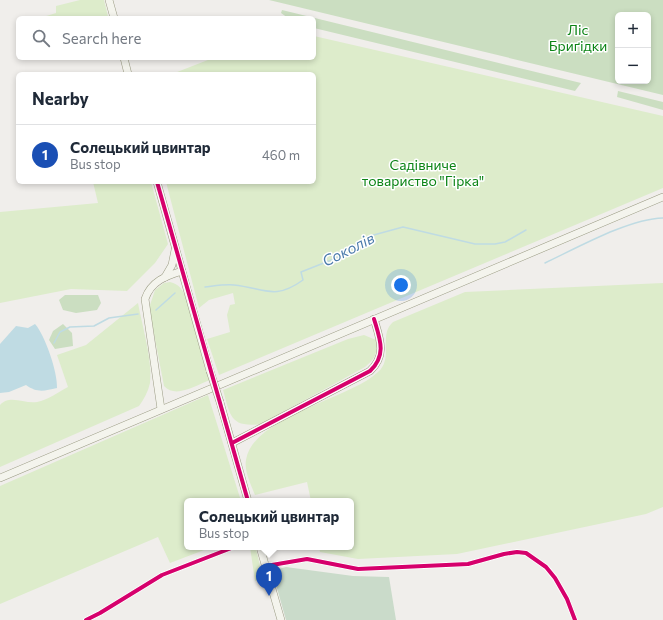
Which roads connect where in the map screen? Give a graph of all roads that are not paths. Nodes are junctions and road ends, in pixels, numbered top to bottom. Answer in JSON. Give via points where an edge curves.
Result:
{"nodes":[{"id":1,"x":109,"y":0,"type":"edge"},
{"id":2,"x":113,"y":16,"type":"edge"},
{"id":3,"x":124,"y":60,"type":"edge"},
{"id":4,"x":128,"y":72,"type":"edge"},
{"id":5,"x":158,"y":184,"type":"edge"},
{"id":6,"x":663,"y":196,"type":"edge"},
{"id":7,"x":175,"y":244,"type":"junction"},
{"id":8,"x":182,"y":271,"type":"junction"},
{"id":9,"x":165,"y":277,"type":"junction"},
{"id":10,"x":374,"y":319,"type":"junction"},
{"id":11,"x":160,"y":409,"type":"junction"},
{"id":12,"x":232,"y":443,"type":"junction"},
{"id":13,"x":0,"y":478,"type":"edge"},
{"id":14,"x":247,"y":498,"type":"edge"},
{"id":15,"x":226,"y":550,"type":"edge"},
{"id":16,"x":261,"y":550,"type":"edge"},
{"id":17,"x":266,"y":566,"type":"junction"},
{"id":18,"x":86,"y":620,"type":"edge"},
{"id":19,"x":281,"y":620,"type":"edge"},
{"id":20,"x":575,"y":620,"type":"edge"}],
"edges":[{"from":1,"to":2,"type":"street"},
{"from":3,"to":4,"type":"street"},
{"from":5,"to":7,"type":"street"},
{"from":6,"to":10,"type":"street"},
{"from":7,"to":8,"type":"street"},
{"from":7,"to":9,"type":"street","via":[[172,266]]},
{"from":8,"to":9,"type":"street"},
{"from":8,"to":12,"type":"street","bridge":true},
{"from":9,"to":11,"type":"street","via":[[150,288],[145,299]]},
{"from":10,"to":11,"type":"street"},
{"from":10,"to":12,"type":"street","via":[[380,337],[381,353],[377,364],[370,371]]},
{"from":11,"to":13,"type":"street"},
{"from":12,"to":14,"type":"street"},
{"from":15,"to":18,"type":"street","via":[[162,575]]},
{"from":16,"to":17,"type":"street"},
{"from":17,"to":19,"type":"street"},
{"from":17,"to":20,"type":"street","via":[[307,560],[358,569],[461,564],[517,552],[526,553],[546,567],[555,578],[568,599]]}]}
